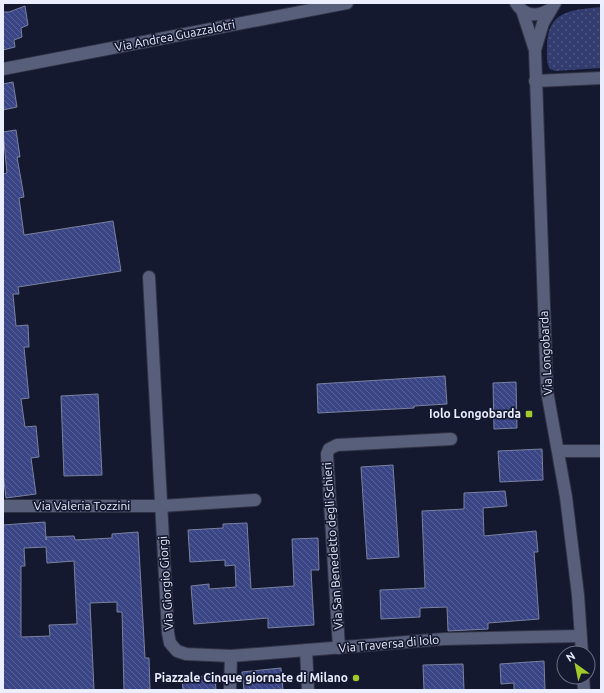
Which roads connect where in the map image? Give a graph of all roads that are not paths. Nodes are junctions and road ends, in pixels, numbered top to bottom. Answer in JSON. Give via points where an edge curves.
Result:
{"nodes":[{"id":1,"x":347,"y":3,"type":"edge"},
{"id":2,"x":517,"y":5,"type":"edge"},
{"id":3,"x":552,"y":7,"type":"edge"},
{"id":4,"x":534,"y":50,"type":"junction"},
{"id":5,"x":3,"y":69,"type":"edge"},
{"id":6,"x":601,"y":78,"type":"edge"},
{"id":7,"x":536,"y":81,"type":"junction"},
{"id":8,"x":149,"y":277,"type":"dead end"},
{"id":9,"x":452,"y":438,"type":"dead end"},
{"id":10,"x":559,"y":451,"type":"junction"},
{"id":11,"x":601,"y":451,"type":"edge"},
{"id":12,"x":255,"y":500,"type":"dead end"},
{"id":13,"x":3,"y":506,"type":"edge"},
{"id":14,"x":161,"y":506,"type":"junction"},
{"id":15,"x":580,"y":636,"type":"junction"},
{"id":16,"x":581,"y":645,"type":"edge"},
{"id":17,"x":339,"y":648,"type":"junction"},
{"id":18,"x":306,"y":650,"type":"junction"},
{"id":19,"x":231,"y":656,"type":"junction"},
{"id":20,"x":230,"y":690,"type":"edge"},
{"id":21,"x":308,"y":690,"type":"edge"}],
"edges":[{"from":1,"to":5,"type":"street","name":"Via Andrea Guazzalotri"},
{"from":2,"to":3,"type":"street","name":"Via Longobarda","via":[[536,15]]},
{"from":2,"to":4,"type":"street","name":"Via Longobarda"},
{"from":3,"to":4,"type":"street","name":"Via Longobarda"},
{"from":4,"to":7,"type":"street","name":"Via Longobarda"},
{"from":6,"to":7,"type":"street"},
{"from":7,"to":10,"type":"street","name":"Via Longobarda","via":[[547,391]]},
{"from":8,"to":14,"type":"street"},
{"from":9,"to":17,"type":"street","name":"Via San Benedetto degli Schieri","via":[[337,445],[328,449]]},
{"from":10,"to":11,"type":"street"},
{"from":10,"to":15,"type":"street","name":"Via Longobarda"},
{"from":12,"to":14,"type":"street","name":"Via Valeria Tozzini"},
{"from":13,"to":14,"type":"street","name":"Via Valeria Tozzini"},
{"from":14,"to":19,"type":"street","name":"Via Giorgio Giorgi","via":[[170,644],[177,651],[186,654]]},
{"from":15,"to":16,"type":"street","name":"Via Longobarda"},
{"from":15,"to":17,"type":"street","name":"Via Traversa di Iolo","via":[[444,640]]},
{"from":17,"to":18,"type":"street","name":"Via Traversa di Iolo"},
{"from":18,"to":19,"type":"street","name":"Via Traversa di Iolo"},
{"from":18,"to":21,"type":"street"},
{"from":19,"to":20,"type":"street"}]}
